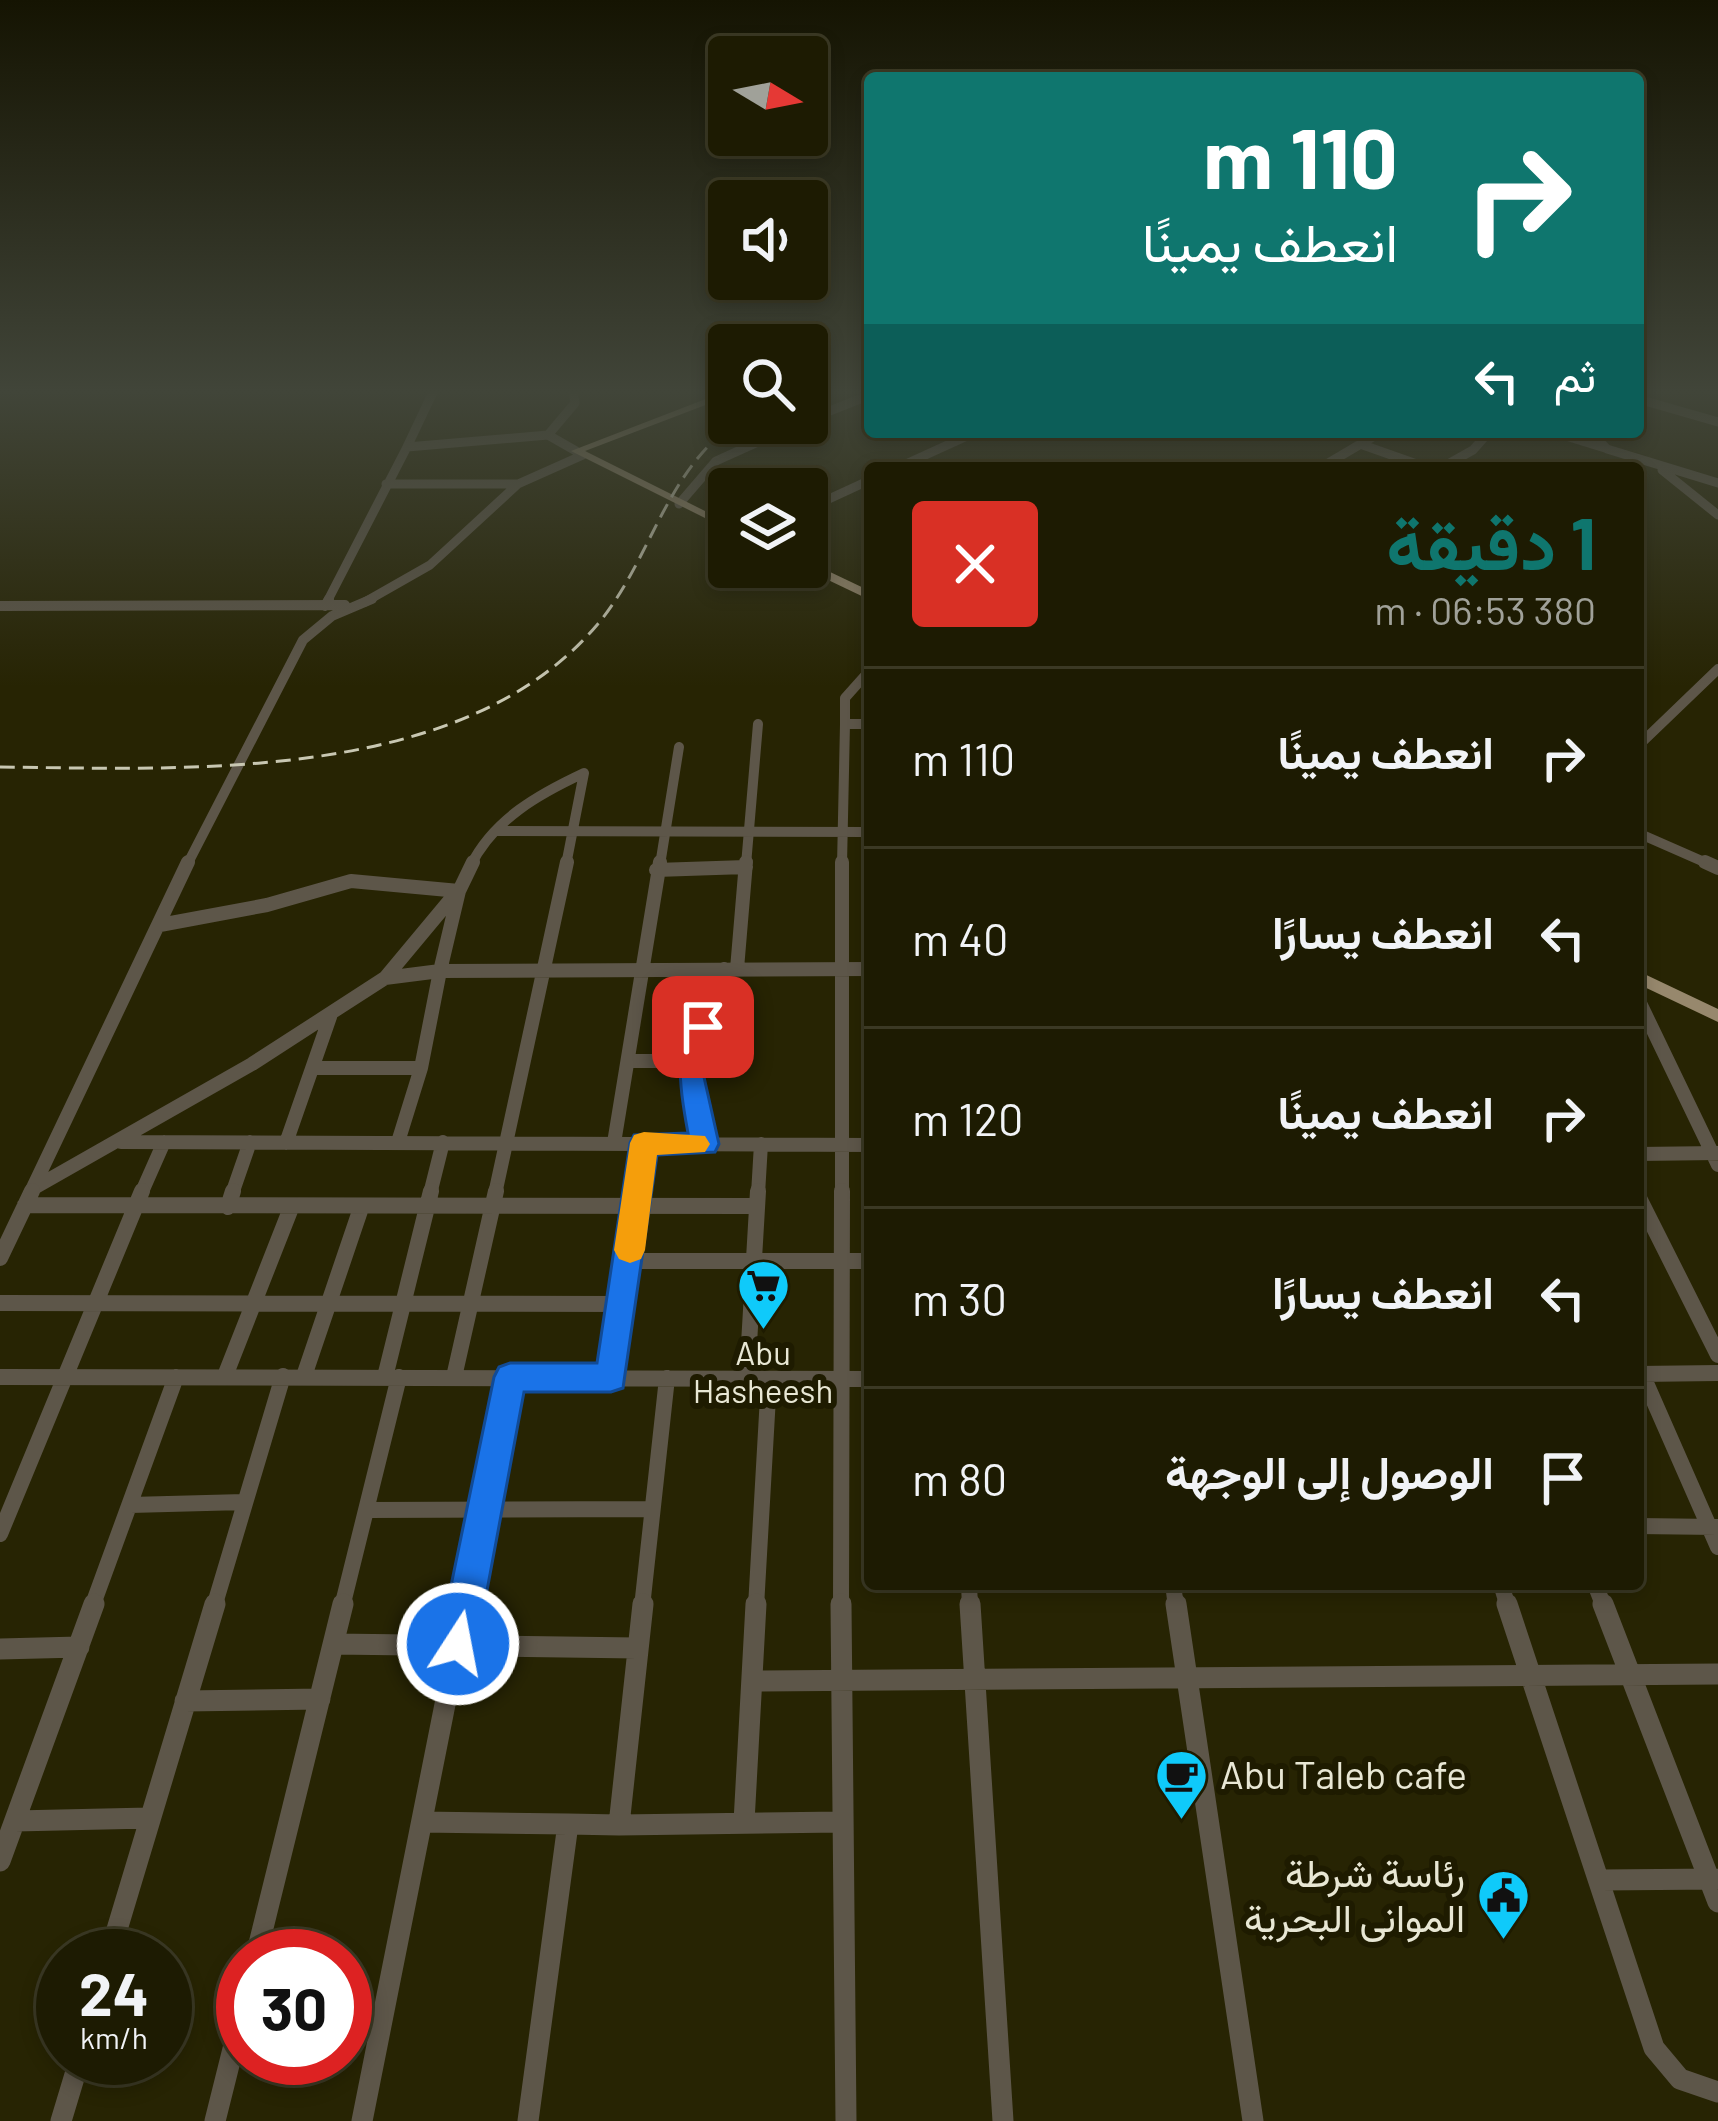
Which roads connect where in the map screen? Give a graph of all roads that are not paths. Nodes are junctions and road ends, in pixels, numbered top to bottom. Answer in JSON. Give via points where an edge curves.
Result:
{"nodes":[{"id":1,"x":384,"y":489,"type":"edge"},
{"id":2,"x":506,"y":489,"type":"edge"},
{"id":3,"x":650,"y":489,"type":"edge"},
{"id":4,"x":687,"y":489,"type":"edge"},
{"id":5,"x":1685,"y":489,"type":"edge"},
{"id":6,"x":679,"y":504,"type":"junction"},
{"id":7,"x":1718,"y":515,"type":"edge"},
{"id":8,"x":708,"y":517,"type":"edge"},
{"id":9,"x":828,"y":575,"type":"edge"},
{"id":10,"x":864,"y":593,"type":"edge"},
{"id":11,"x":0,"y":606,"type":"edge"},
{"id":12,"x":325,"y":606,"type":"junction"},
{"id":13,"x":345,"y":608,"type":"junction"},
{"id":14,"x":1718,"y":669,"type":"edge"},
{"id":15,"x":864,"y":677,"type":"edge"},
{"id":16,"x":758,"y":724,"type":"dead end"},
{"id":17,"x":845,"y":724,"type":"junction"},
{"id":18,"x":864,"y":724,"type":"edge"},
{"id":19,"x":1644,"y":740,"type":"edge"},
{"id":20,"x":679,"y":747,"type":"dead end"},
{"id":21,"x":496,"y":831,"type":"junction"},
{"id":22,"x":575,"y":832,"type":"junction"},
{"id":23,"x":663,"y":832,"type":"junction"},
{"id":24,"x":842,"y":832,"type":"junction"},
{"id":25,"x":864,"y":832,"type":"edge"},
{"id":26,"x":748,"y":833,"type":"junction"},
{"id":27,"x":1644,"y":835,"type":"edge"},
{"id":28,"x":746,"y":867,"type":"junction"},
{"id":29,"x":1718,"y":868,"type":"edge"},
{"id":30,"x":656,"y":870,"type":"junction"},
{"id":31,"x":459,"y":890,"type":"junction"},
{"id":32,"x":160,"y":925,"type":"junction"},
{"id":33,"x":644,"y":969,"type":"junction"},
{"id":34,"x":730,"y":969,"type":"junction"},
{"id":35,"x":844,"y":969,"type":"junction"},
{"id":36,"x":864,"y":969,"type":"edge"},
{"id":37,"x":440,"y":971,"type":"junction"},
{"id":38,"x":546,"y":971,"type":"junction"},
{"id":39,"x":385,"y":978,"type":"junction"},
{"id":40,"x":1644,"y":980,"type":"edge"},
{"id":41,"x":1644,"y":1011,"type":"edge"},
{"id":42,"x":1718,"y":1016,"type":"edge"},
{"id":43,"x":330,"y":1017,"type":"junction"},
{"id":44,"x":628,"y":1061,"type":"junction"},
{"id":45,"x":692,"y":1061,"type":"junction"},
{"id":46,"x":314,"y":1068,"type":"junction"},
{"id":47,"x":421,"y":1068,"type":"junction"},
{"id":48,"x":116,"y":1142,"type":"junction"},
{"id":49,"x":164,"y":1142,"type":"junction"},
{"id":50,"x":250,"y":1142,"type":"junction"},
{"id":51,"x":286,"y":1142,"type":"junction"},
{"id":52,"x":398,"y":1142,"type":"junction"},
{"id":53,"x":442,"y":1142,"type":"junction"},
{"id":54,"x":507,"y":1142,"type":"junction"},
{"id":55,"x":614,"y":1143,"type":"junction"},
{"id":56,"x":644,"y":1143,"type":"junction"},
{"id":57,"x":705,"y":1144,"type":"junction"},
{"id":58,"x":761,"y":1144,"type":"junction"},
{"id":59,"x":842,"y":1144,"type":"junction"},
{"id":60,"x":864,"y":1145,"type":"edge"},
{"id":61,"x":1644,"y":1154,"type":"edge"},
{"id":62,"x":1716,"y":1157,"type":"edge"},
{"id":63,"x":34,"y":1188,"type":"junction"},
{"id":64,"x":25,"y":1205,"type":"junction"},
{"id":65,"x":636,"y":1206,"type":"junction"},
{"id":66,"x":757,"y":1206,"type":"junction"},
{"id":67,"x":134,"y":1207,"type":"junction"},
{"id":68,"x":228,"y":1207,"type":"junction"},
{"id":69,"x":291,"y":1208,"type":"junction"},
{"id":70,"x":361,"y":1208,"type":"junction"},
{"id":71,"x":425,"y":1208,"type":"junction"},
{"id":72,"x":491,"y":1208,"type":"junction"},
{"id":73,"x":1644,"y":1208,"type":"edge"},
{"id":74,"x":0,"y":1258,"type":"edge"},
{"id":75,"x":840,"y":1261,"type":"junction"},
{"id":76,"x":864,"y":1261,"type":"edge"},
{"id":77,"x":628,"y":1262,"type":"junction"},
{"id":78,"x":754,"y":1262,"type":"junction"},
{"id":79,"x":93,"y":1302,"type":"junction"},
{"id":80,"x":0,"y":1303,"type":"edge"},
{"id":81,"x":401,"y":1303,"type":"junction"},
{"id":82,"x":254,"y":1304,"type":"junction"},
{"id":83,"x":328,"y":1304,"type":"junction"},
{"id":84,"x":470,"y":1304,"type":"junction"},
{"id":85,"x":622,"y":1304,"type":"junction"},
{"id":86,"x":1718,"y":1354,"type":"edge"},
{"id":87,"x":1718,"y":1373,"type":"edge"},
{"id":88,"x":1644,"y":1374,"type":"edge"},
{"id":89,"x":225,"y":1376,"type":"junction"},
{"id":90,"x":293,"y":1376,"type":"junction"},
{"id":91,"x":0,"y":1377,"type":"edge"},
{"id":92,"x":176,"y":1377,"type":"junction"},
{"id":93,"x":392,"y":1377,"type":"junction"},
{"id":94,"x":454,"y":1377,"type":"junction"},
{"id":95,"x":510,"y":1377,"type":"junction"},
{"id":96,"x":62,"y":1378,"type":"junction"},
{"id":97,"x":611,"y":1378,"type":"junction"},
{"id":98,"x":667,"y":1378,"type":"junction"},
{"id":99,"x":747,"y":1378,"type":"junction"},
{"id":100,"x":769,"y":1378,"type":"junction"},
{"id":101,"x":864,"y":1378,"type":"edge"},
{"id":102,"x":840,"y":1379,"type":"junction"},
{"id":103,"x":1644,"y":1382,"type":"edge"},
{"id":104,"x":244,"y":1502,"type":"junction"},
{"id":105,"x":130,"y":1505,"type":"junction"},
{"id":106,"x":485,"y":1506,"type":"junction"},
{"id":107,"x":652,"y":1509,"type":"junction"},
{"id":108,"x":367,"y":1510,"type":"junction"},
{"id":109,"x":1644,"y":1526,"type":"edge"},
{"id":110,"x":1714,"y":1527,"type":"edge"},
{"id":111,"x":0,"y":1534,"type":"edge"},
{"id":112,"x":1718,"y":1547,"type":"edge"},
{"id":113,"x":969,"y":1590,"type":"edge"},
{"id":114,"x":1174,"y":1590,"type":"edge"},
{"id":115,"x":1503,"y":1590,"type":"edge"},
{"id":116,"x":1597,"y":1590,"type":"edge"},
{"id":117,"x":334,"y":1644,"type":"junction"},
{"id":118,"x":458,"y":1644,"type":"junction"},
{"id":119,"x":79,"y":1647,"type":"junction"},
{"id":120,"x":638,"y":1648,"type":"junction"},
{"id":121,"x":0,"y":1649,"type":"edge"},
{"id":122,"x":1531,"y":1675,"type":"junction"},
{"id":123,"x":1627,"y":1675,"type":"junction"},
{"id":124,"x":1718,"y":1675,"type":"edge"},
{"id":125,"x":1188,"y":1678,"type":"junction"},
{"id":126,"x":976,"y":1680,"type":"junction"},
{"id":127,"x":754,"y":1682,"type":"junction"},
{"id":128,"x":842,"y":1683,"type":"junction"},
{"id":129,"x":320,"y":1699,"type":"junction"},
{"id":130,"x":185,"y":1701,"type":"junction"},
{"id":131,"x":149,"y":1818,"type":"junction"},
{"id":132,"x":15,"y":1822,"type":"junction"},
{"id":133,"x":422,"y":1822,"type":"junction"},
{"id":134,"x":744,"y":1822,"type":"junction"},
{"id":135,"x":841,"y":1822,"type":"junction"},
{"id":136,"x":568,"y":1825,"type":"junction"},
{"id":137,"x":619,"y":1825,"type":"junction"},
{"id":138,"x":0,"y":1861,"type":"edge"},
{"id":139,"x":1601,"y":1880,"type":"junction"},
{"id":140,"x":1714,"y":1880,"type":"edge"},
{"id":141,"x":1718,"y":1902,"type":"edge"},
{"id":142,"x":118,"y":1929,"type":"edge"},
{"id":143,"x":263,"y":1929,"type":"edge"},
{"id":144,"x":72,"y":2085,"type":"edge"},
{"id":145,"x":224,"y":2085,"type":"edge"},
{"id":146,"x":1718,"y":2092,"type":"edge"},
{"id":147,"x":62,"y":2121,"type":"edge"},
{"id":148,"x":215,"y":2121,"type":"edge"},
{"id":149,"x":362,"y":2121,"type":"edge"},
{"id":150,"x":527,"y":2121,"type":"edge"},
{"id":151,"x":846,"y":2121,"type":"edge"},
{"id":152,"x":1003,"y":2121,"type":"edge"},
{"id":153,"x":1253,"y":2121,"type":"edge"}],
"edges":[{"from":1,"to":12,"type":"street"},
{"from":2,"to":13,"type":"street","via":[[430,565]]},
{"from":3,"to":6,"type":"main road"},
{"from":4,"to":6,"type":"street"},
{"from":5,"to":7,"type":"street"},
{"from":6,"to":8,"type":"main road"},
{"from":9,"to":10,"type":"main road"},
{"from":11,"to":12,"type":"street"},
{"from":12,"to":13,"type":"street"},
{"from":13,"to":32,"type":"street","via":[[303,640]]},
{"from":14,"to":19,"type":"street"},
{"from":15,"to":17,"type":"street","via":[[845,698]]},
{"from":16,"to":26,"type":"street"},
{"from":17,"to":18,"type":"street"},
{"from":17,"to":24,"type":"street"},
{"from":20,"to":23,"type":"street"},
{"from":21,"to":22,"type":"street"},
{"from":21,"to":22,"type":"street","via":[[536,795],[582,773]]},
{"from":21,"to":31,"type":"street"},
{"from":22,"to":23,"type":"street"},
{"from":22,"to":38,"type":"street"},
{"from":23,"to":26,"type":"street"},
{"from":23,"to":30,"type":"street"},
{"from":24,"to":25,"type":"street"},
{"from":24,"to":26,"type":"street"},
{"from":24,"to":35,"type":"street"},
{"from":26,"to":28,"type":"street"},
{"from":27,"to":29,"type":"street"},
{"from":28,"to":30,"type":"street"},
{"from":28,"to":34,"type":"street"},
{"from":30,"to":33,"type":"street"},
{"from":31,"to":32,"type":"street","via":[[351,881]]},
{"from":31,"to":37,"type":"street"},
{"from":31,"to":39,"type":"street"},
{"from":32,"to":63,"type":"street"},
{"from":33,"to":34,"type":"street"},
{"from":33,"to":38,"type":"street"},
{"from":33,"to":44,"type":"street"},
{"from":34,"to":35,"type":"street"},
{"from":34,"to":45,"type":"street"},
{"from":35,"to":36,"type":"street"},
{"from":35,"to":59,"type":"street"},
{"from":37,"to":38,"type":"street"},
{"from":37,"to":39,"type":"street"},
{"from":37,"to":47,"type":"street"},
{"from":38,"to":54,"type":"street"},
{"from":39,"to":43,"type":"street"},
{"from":40,"to":42,"type":"main road"},
{"from":41,"to":62,"type":"street"},
{"from":43,"to":46,"type":"street"},
{"from":43,"to":48,"type":"street"},
{"from":44,"to":45,"type":"street"},
{"from":44,"to":55,"type":"street"},
{"from":45,"to":57,"type":"street"},
{"from":46,"to":47,"type":"street"},
{"from":46,"to":51,"type":"street"},
{"from":47,"to":52,"type":"street"},
{"from":48,"to":49,"type":"street"},
{"from":48,"to":63,"type":"street"},
{"from":49,"to":50,"type":"street"},
{"from":49,"to":67,"type":"street"},
{"from":50,"to":51,"type":"street"},
{"from":50,"to":68,"type":"street"},
{"from":51,"to":52,"type":"street"},
{"from":52,"to":53,"type":"street"},
{"from":53,"to":54,"type":"street"},
{"from":53,"to":71,"type":"street"},
{"from":54,"to":55,"type":"street"},
{"from":54,"to":72,"type":"street"},
{"from":55,"to":56,"type":"street"},
{"from":56,"to":57,"type":"street"},
{"from":56,"to":65,"type":"street"},
{"from":57,"to":58,"type":"street"},
{"from":58,"to":59,"type":"street"},
{"from":58,"to":66,"type":"street"},
{"from":59,"to":60,"type":"street"},
{"from":59,"to":75,"type":"street"},
{"from":61,"to":62,"type":"street"},
{"from":63,"to":64,"type":"street"},
{"from":64,"to":67,"type":"street"},
{"from":64,"to":74,"type":"street"},
{"from":65,"to":66,"type":"street"},
{"from":65,"to":72,"type":"street"},
{"from":65,"to":77,"type":"street"},
{"from":66,"to":78,"type":"street"},
{"from":67,"to":68,"type":"street"},
{"from":67,"to":79,"type":"street"},
{"from":68,"to":69,"type":"street"},
{"from":69,"to":70,"type":"street"},
{"from":69,"to":82,"type":"street"},
{"from":70,"to":71,"type":"street"},
{"from":70,"to":83,"type":"street"},
{"from":71,"to":72,"type":"street"},
{"from":71,"to":81,"type":"street"},
{"from":72,"to":84,"type":"street"},
{"from":73,"to":86,"type":"street"},
{"from":75,"to":76,"type":"street"},
{"from":75,"to":78,"type":"street"},
{"from":75,"to":102,"type":"street"},
{"from":77,"to":78,"type":"street"},
{"from":77,"to":85,"type":"street"},
{"from":78,"to":99,"type":"street"},
{"from":79,"to":80,"type":"street"},
{"from":79,"to":82,"type":"street"},
{"from":79,"to":96,"type":"street"},
{"from":81,"to":83,"type":"street"},
{"from":81,"to":84,"type":"street"},
{"from":81,"to":93,"type":"street"},
{"from":82,"to":83,"type":"street"},
{"from":82,"to":89,"type":"street"},
{"from":83,"to":90,"type":"street"},
{"from":84,"to":85,"type":"street"},
{"from":84,"to":94,"type":"street"},
{"from":85,"to":97,"type":"street"},
{"from":87,"to":88,"type":"street"},
{"from":89,"to":90,"type":"street"},
{"from":89,"to":92,"type":"street"},
{"from":90,"to":93,"type":"street"},
{"from":90,"to":104,"type":"street"},
{"from":91,"to":96,"type":"street"},
{"from":92,"to":96,"type":"street"},
{"from":92,"to":105,"type":"street"},
{"from":93,"to":94,"type":"street"},
{"from":93,"to":108,"type":"street"},
{"from":94,"to":95,"type":"street"},
{"from":95,"to":97,"type":"street"},
{"from":95,"to":106,"type":"street"},
{"from":96,"to":111,"type":"street"},
{"from":97,"to":98,"type":"street"},
{"from":98,"to":99,"type":"street"},
{"from":98,"to":107,"type":"street"},
{"from":99,"to":100,"type":"street"},
{"from":100,"to":102,"type":"street"},
{"from":100,"to":127,"type":"street"},
{"from":101,"to":102,"type":"street"},
{"from":102,"to":128,"type":"street"},
{"from":103,"to":110,"type":"street"},
{"from":104,"to":105,"type":"street"},
{"from":104,"to":130,"type":"street"},
{"from":105,"to":119,"type":"street"},
{"from":106,"to":107,"type":"street"},
{"from":106,"to":108,"type":"street"},
{"from":106,"to":118,"type":"street"},
{"from":107,"to":120,"type":"street"},
{"from":108,"to":117,"type":"street"},
{"from":109,"to":110,"type":"street"},
{"from":110,"to":112,"type":"street"},
{"from":113,"to":126,"type":"street"},
{"from":114,"to":125,"type":"street"},
{"from":115,"to":122,"type":"street"},
{"from":116,"to":123,"type":"street"},
{"from":117,"to":118,"type":"street"},
{"from":117,"to":129,"type":"street"},
{"from":118,"to":120,"type":"street"},
{"from":118,"to":133,"type":"street"},
{"from":119,"to":121,"type":"street"},
{"from":119,"to":132,"type":"street"},
{"from":120,"to":137,"type":"street"},
{"from":122,"to":123,"type":"street"},
{"from":122,"to":125,"type":"street"},
{"from":122,"to":139,"type":"street"},
{"from":123,"to":124,"type":"street"},
{"from":123,"to":140,"type":"street"},
{"from":125,"to":126,"type":"street"},
{"from":125,"to":153,"type":"street"},
{"from":126,"to":128,"type":"street"},
{"from":126,"to":152,"type":"street"},
{"from":127,"to":128,"type":"street"},
{"from":127,"to":134,"type":"street"},
{"from":128,"to":135,"type":"street"},
{"from":129,"to":130,"type":"street"},
{"from":129,"to":143,"type":"street"},
{"from":130,"to":131,"type":"street"},
{"from":131,"to":132,"type":"street"},
{"from":131,"to":142,"type":"street"},
{"from":132,"to":138,"type":"street"},
{"from":133,"to":136,"type":"street"},
{"from":133,"to":149,"type":"street"},
{"from":134,"to":135,"type":"street"},
{"from":134,"to":137,"type":"street"},
{"from":135,"to":151,"type":"street"},
{"from":136,"to":137,"type":"street"},
{"from":136,"to":150,"type":"street"},
{"from":139,"to":140,"type":"street"},
{"from":139,"to":146,"type":"street","via":[[1654,2048],[1683,2084]]},
{"from":140,"to":141,"type":"street"},
{"from":144,"to":147,"type":"street"},
{"from":145,"to":148,"type":"street"}]}
